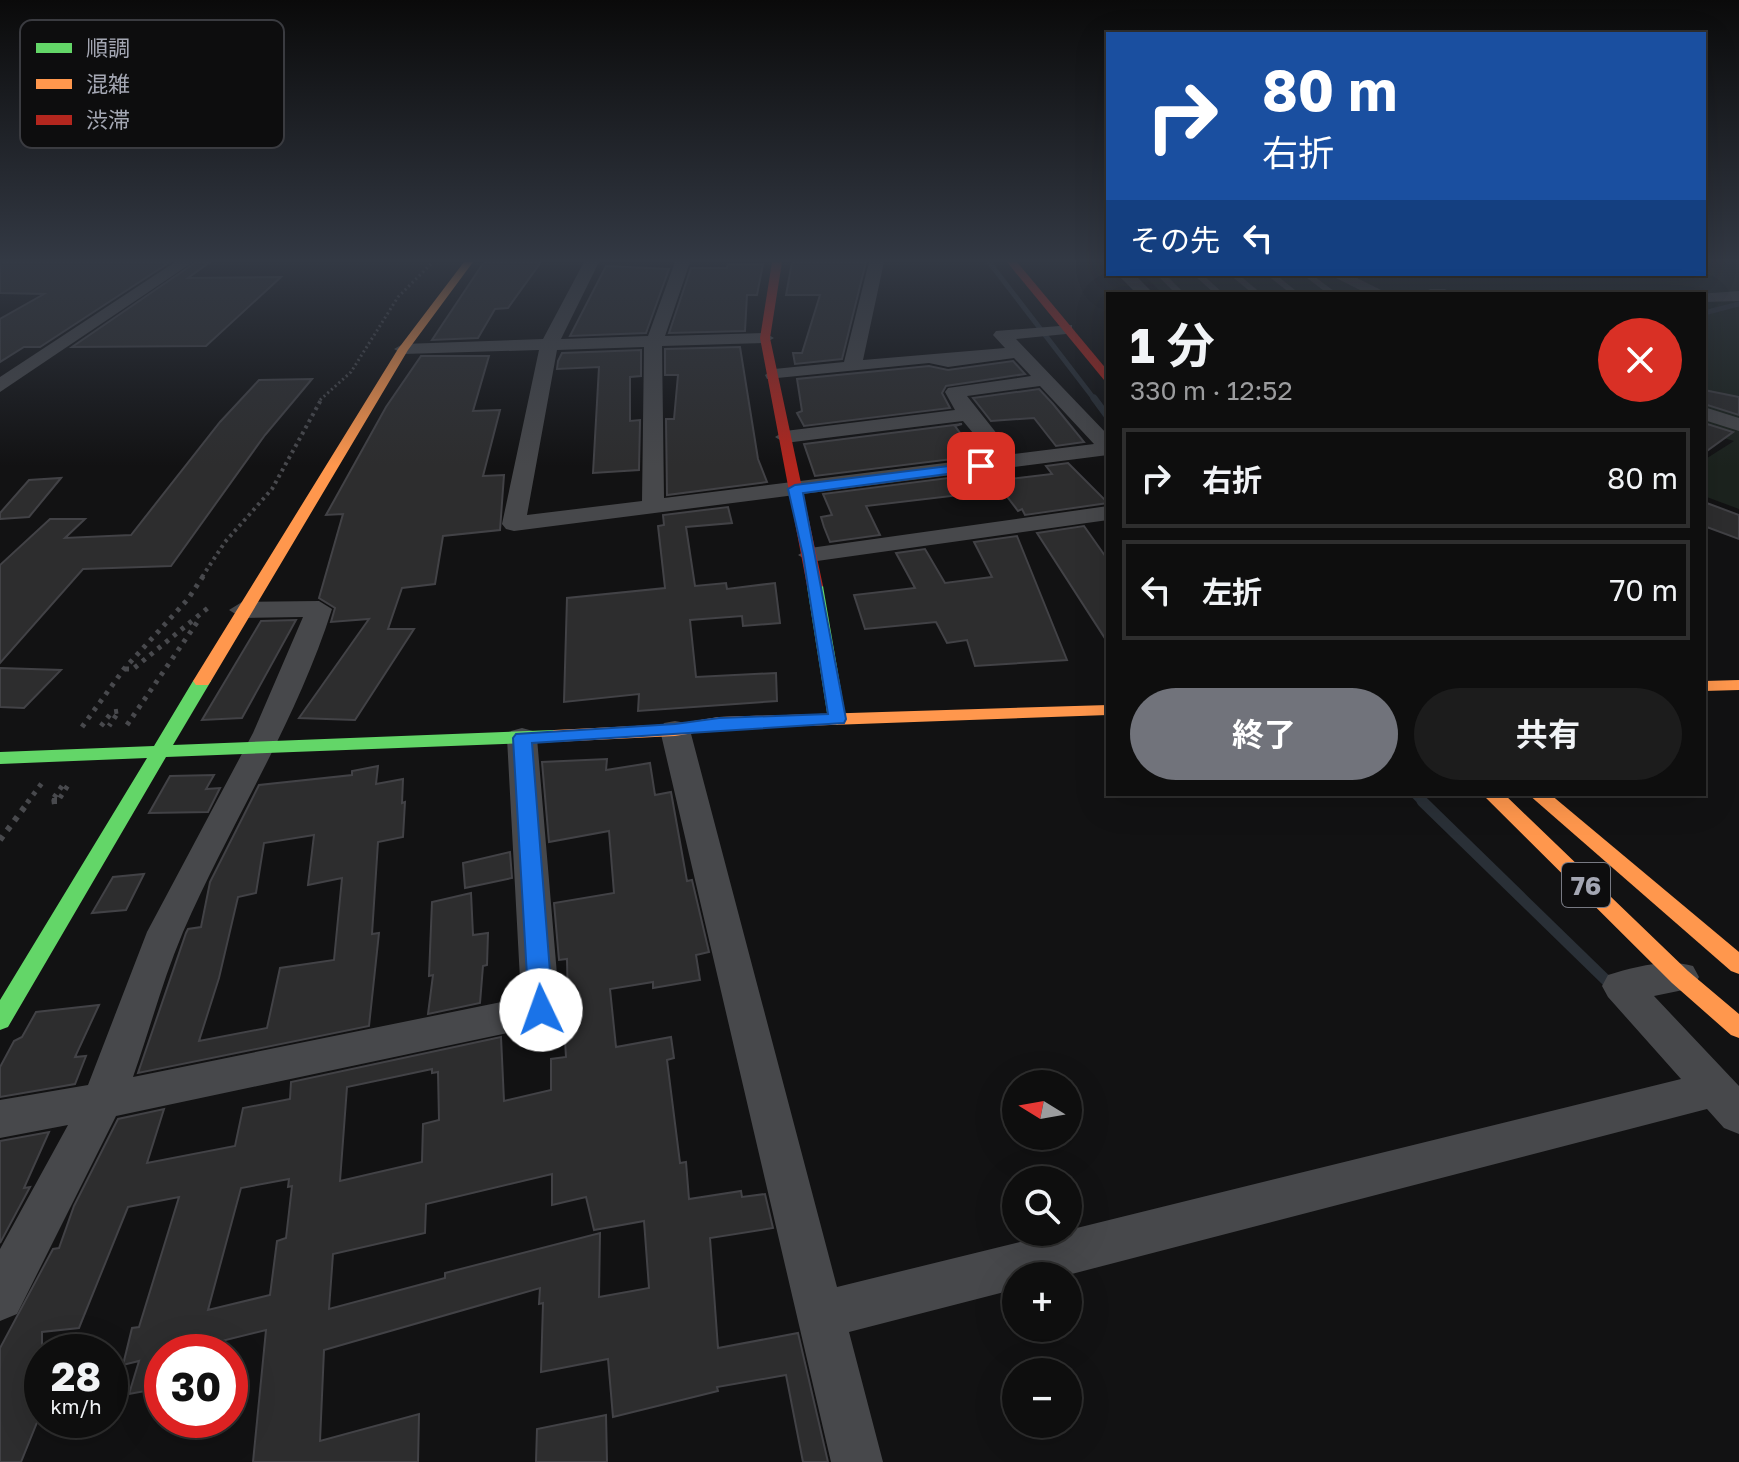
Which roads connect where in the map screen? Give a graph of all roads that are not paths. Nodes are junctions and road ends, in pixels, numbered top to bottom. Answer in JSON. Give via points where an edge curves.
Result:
{"nodes":[{"id":1,"x":83,"y":330,"type":"edge"},
{"id":2,"x":415,"y":330,"type":"edge"},
{"id":3,"x":557,"y":330,"type":"edge"},
{"id":4,"x":658,"y":330,"type":"edge"},
{"id":5,"x":766,"y":330,"type":"edge"},
{"id":6,"x":860,"y":330,"type":"edge"},
{"id":7,"x":1053,"y":330,"type":"edge"},
{"id":8,"x":1067,"y":330,"type":"edge"},
{"id":9,"x":765,"y":338,"type":"junction"},
{"id":10,"x":654,"y":343,"type":"junction"},
{"id":11,"x":549,"y":346,"type":"junction"},
{"id":12,"x":403,"y":349,"type":"junction"},
{"id":13,"x":1019,"y":352,"type":"junction"},
{"id":14,"x":852,"y":366,"type":"junction"},
{"id":15,"x":774,"y":375,"type":"junction"},
{"id":16,"x":1106,"y":376,"type":"edge"},
{"id":17,"x":1045,"y":380,"type":"junction"},
{"id":18,"x":0,"y":386,"type":"edge"},
{"id":19,"x":968,"y":414,"type":"junction"},
{"id":20,"x":1706,"y":414,"type":"edge"},
{"id":21,"x":1739,"y":425,"type":"edge"},
{"id":22,"x":785,"y":437,"type":"junction"},
{"id":23,"x":1106,"y":446,"type":"edge"},
{"id":24,"x":1106,"y":448,"type":"edge"},
{"id":25,"x":1009,"y":463,"type":"junction"},
{"id":26,"x":795,"y":489,"type":"junction"},
{"id":27,"x":653,"y":507,"type":"junction"},
{"id":28,"x":1106,"y":513,"type":"edge"},
{"id":29,"x":810,"y":555,"type":"junction"},
{"id":30,"x":242,"y":610,"type":"junction"},
{"id":31,"x":1739,"y":685,"type":"edge"},
{"id":32,"x":1706,"y":686,"type":"edge"},
{"id":33,"x":1106,"y":710,"type":"edge"},
{"id":34,"x":837,"y":719,"type":"junction"},
{"id":35,"x":675,"y":730,"type":"junction"},
{"id":36,"x":522,"y":738,"type":"junction"},
{"id":37,"x":265,"y":746,"type":"junction"},
{"id":38,"x":158,"y":752,"type":"junction"},
{"id":39,"x":0,"y":758,"type":"edge"},
{"id":40,"x":1494,"y":796,"type":"edge"},
{"id":41,"x":1540,"y":796,"type":"edge"},
{"id":42,"x":1738,"y":963,"type":"edge"},
{"id":43,"x":1680,"y":977,"type":"junction"},
{"id":44,"x":0,"y":1020,"type":"edge"},
{"id":45,"x":1739,"y":1028,"type":"edge"},
{"id":46,"x":101,"y":1101,"type":"junction"},
{"id":47,"x":1726,"y":1102,"type":"edge"},
{"id":48,"x":0,"y":1119,"type":"edge"},
{"id":49,"x":0,"y":1297,"type":"edge"},
{"id":50,"x":818,"y":1316,"type":"junction"},
{"id":51,"x":857,"y":1462,"type":"edge"}],
"edges":[{"from":1,"to":18,"type":"street"},
{"from":2,"to":12,"type":"street"},
{"from":3,"to":11,"type":"street"},
{"from":4,"to":10,"type":"street"},
{"from":5,"to":9,"type":"street"},
{"from":6,"to":14,"type":"street"},
{"from":7,"to":13,"type":"street","via":[[1002,335]]},
{"from":8,"to":16,"type":"street"},
{"from":9,"to":10,"type":"street"},
{"from":9,"to":15,"type":"street"},
{"from":10,"to":11,"type":"street"},
{"from":10,"to":27,"type":"street"},
{"from":11,"to":12,"type":"street"},
{"from":11,"to":27,"type":"street","via":[[514,524]]},
{"from":12,"to":30,"type":"street"},
{"from":13,"to":14,"type":"street"},
{"from":13,"to":17,"type":"street"},
{"from":14,"to":15,"type":"street"},
{"from":15,"to":22,"type":"street"},
{"from":17,"to":19,"type":"street","via":[[955,392]]},
{"from":17,"to":23,"type":"street"},
{"from":19,"to":22,"type":"street"},
{"from":19,"to":25,"type":"street"},
{"from":20,"to":21,"type":"street"},
{"from":22,"to":26,"type":"street"},
{"from":24,"to":25,"type":"street"},
{"from":25,"to":26,"type":"street"},
{"from":26,"to":27,"type":"street"},
{"from":26,"to":29,"type":"street"},
{"from":28,"to":29,"type":"street"},
{"from":29,"to":34,"type":"street"},
{"from":30,"to":37,"type":"street","via":[[319,609]]},
{"from":30,"to":38,"type":"street"},
{"from":31,"to":32,"type":"street"},
{"from":33,"to":34,"type":"street"},
{"from":34,"to":35,"type":"street","via":[[719,723]]},
{"from":35,"to":36,"type":"street"},
{"from":35,"to":50,"type":"street"},
{"from":36,"to":37,"type":"street"},
{"from":36,"to":46,"type":"street","via":[[541,1010]]},
{"from":37,"to":38,"type":"street"},
{"from":37,"to":46,"type":"street","via":[[233,796],[165,933]]},
{"from":38,"to":39,"type":"street"},
{"from":38,"to":44,"type":"street"},
{"from":40,"to":43,"type":"street","number":"76"},
{"from":41,"to":42,"type":"street","number":"76"},
{"from":43,"to":45,"type":"street","number":"76"},
{"from":43,"to":47,"type":"street","via":[[1621,986]]},
{"from":46,"to":48,"type":"street"},
{"from":46,"to":49,"type":"street"},
{"from":47,"to":50,"type":"street"},
{"from":50,"to":51,"type":"street"}]}
